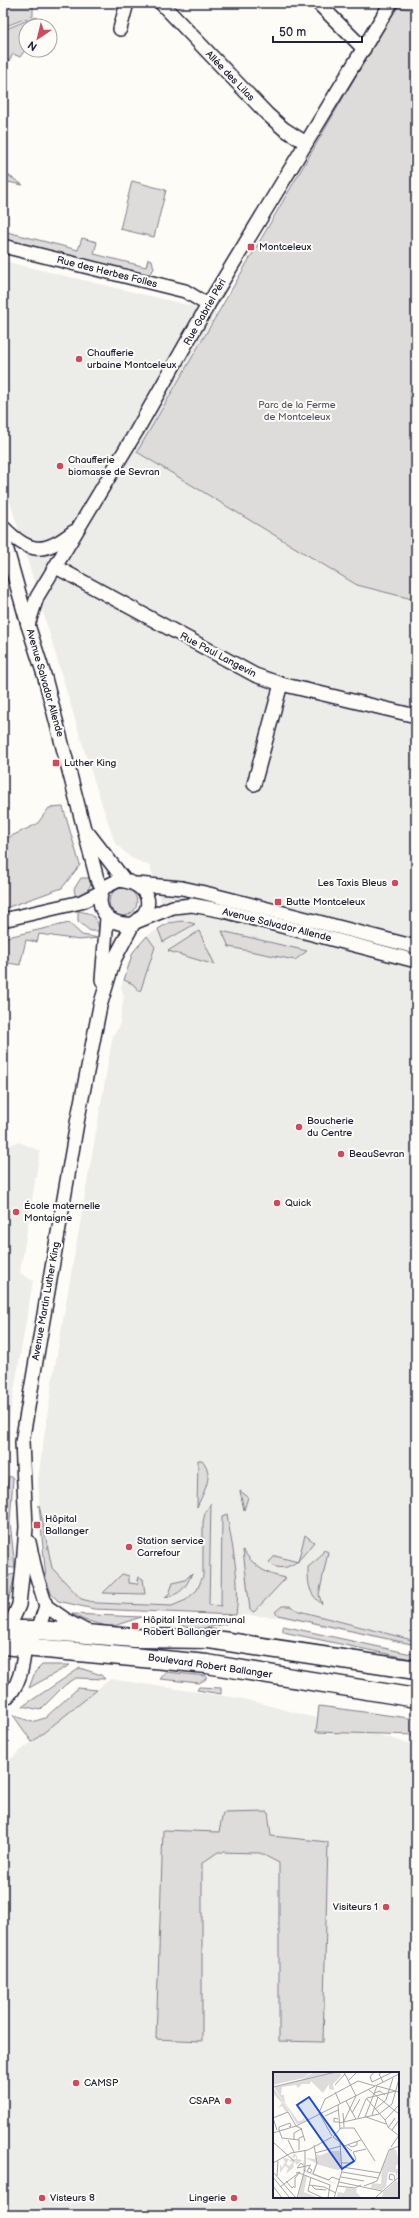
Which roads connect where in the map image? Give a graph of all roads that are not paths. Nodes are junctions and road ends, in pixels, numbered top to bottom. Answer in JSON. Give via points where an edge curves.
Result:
{"nodes":[{"id":1,"x":127,"y":3,"type":"edge"},
{"id":2,"x":160,"y":3,"type":"edge"},
{"id":3,"x":318,"y":3,"type":"edge"},
{"id":4,"x":391,"y":3,"type":"edge"},
{"id":5,"x":120,"y":29,"type":"dead end"},
{"id":6,"x":364,"y":50,"type":"junction"},
{"id":7,"x":306,"y":143,"type":"junction"},
{"id":8,"x":3,"y":246,"type":"edge"},
{"id":9,"x":208,"y":305,"type":"junction"},
{"id":10,"x":3,"y":527,"type":"edge"},
{"id":11,"x":79,"y":527,"type":"junction"},
{"id":12,"x":3,"y":536,"type":"edge"},
{"id":13,"x":56,"y":567,"type":"junction"},
{"id":14,"x":28,"y":625,"type":"junction"},
{"id":15,"x":281,"y":684,"type":"junction"},
{"id":16,"x":416,"y":716,"type":"edge"},
{"id":17,"x":254,"y":784,"type":"dead end"},
{"id":18,"x":86,"y":830,"type":"junction"},
{"id":19,"x":131,"y":882,"type":"junction"},
{"id":20,"x":102,"y":890,"type":"junction"},
{"id":21,"x":64,"y":907,"type":"junction"},
{"id":22,"x":105,"y":915,"type":"junction"},
{"id":23,"x":3,"y":920,"type":"edge"},
{"id":24,"x":135,"y":923,"type":"junction"},
{"id":25,"x":416,"y":947,"type":"edge"},
{"id":26,"x":416,"y":960,"type":"edge"},
{"id":27,"x":100,"y":1006,"type":"junction"},
{"id":28,"x":26,"y":1527,"type":"junction"},
{"id":29,"x":46,"y":1606,"type":"junction"},
{"id":30,"x":38,"y":1630,"type":"junction"},
{"id":31,"x":5,"y":1635,"type":"edge"},
{"id":32,"x":93,"y":1635,"type":"junction"},
{"id":33,"x":25,"y":1646,"type":"junction"},
{"id":34,"x":416,"y":1670,"type":"edge"},
{"id":35,"x":6,"y":1698,"type":"edge"},
{"id":36,"x":416,"y":1698,"type":"edge"}],
"edges":[{"from":1,"to":5,"type":"street"},
{"from":2,"to":7,"type":"street","name":"Allée des Lilas","via":[[267,114]]},
{"from":3,"to":6,"type":"street"},
{"from":4,"to":6,"type":"street","name":"Rue Gabriel Péri"},
{"from":6,"to":7,"type":"street","name":"Rue Gabriel Péri"},
{"from":7,"to":9,"type":"street","name":"Rue Gabriel Péri"},
{"from":8,"to":9,"type":"street","name":"Rue des Herbes Folles","via":[[185,292]]},
{"from":9,"to":11,"type":"street","name":"Rue Gabriel Péri"},
{"from":10,"to":11,"type":"street","via":[[17,541],[39,549],[57,544]]},
{"from":11,"to":13,"type":"street","name":"Rue Gabriel Péri"},
{"from":12,"to":14,"type":"street","name":"Avenue Salvador Allende"},
{"from":13,"to":14,"type":"street","name":"Rue Gabriel Péri","via":[[37,598]]},
{"from":13,"to":15,"type":"street","name":"Rue Paul Langevin","via":[[114,596],[239,668]]},
{"from":14,"to":18,"type":"street","name":"Avenue Salvador Allende","via":[[46,678]]},
{"from":15,"to":16,"type":"street","name":"Rue Paul Langevin"},
{"from":15,"to":17,"type":"street"},
{"from":18,"to":19,"type":"street","name":"Avenue Salvador Allende"},
{"from":18,"to":20,"type":"street","name":"Avenue Salvador Allende"},
{"from":19,"to":20,"type":"street","via":[[114,881]]},
{"from":19,"to":24,"type":"street","via":[[146,895],[147,904],[146,911]]},
{"from":19,"to":25,"type":"street","name":"Avenue Salvador Allende","via":[[205,893]]},
{"from":20,"to":21,"type":"street","via":[[81,902]]},
{"from":20,"to":22,"type":"street"},
{"from":21,"to":22,"type":"street","via":[[84,908]]},
{"from":21,"to":23,"type":"street"},
{"from":22,"to":24,"type":"street","via":[[116,923]]},
{"from":22,"to":27,"type":"street","name":"Avenue Martin Luther King"},
{"from":24,"to":26,"type":"street","name":"Avenue Salvador Allende","via":[[173,907],[192,905]]},
{"from":24,"to":27,"type":"street","name":"Avenue Martin Luther King","via":[[114,960]]},
{"from":27,"to":28,"type":"street","name":"Avenue Martin Luther King","via":[[77,1123],[22,1442]]},
{"from":28,"to":29,"type":"street","name":"Avenue Martin Luther King"},
{"from":28,"to":31,"type":"street","name":"Avenue Martin Luther King","via":[[19,1605]]},
{"from":29,"to":30,"type":"street"},
{"from":29,"to":32,"type":"street"},
{"from":30,"to":31,"type":"main road","name":"Boulevard Robert Ballanger"},
{"from":30,"to":32,"type":"main road","name":"Boulevard Robert Ballanger"},
{"from":30,"to":33,"type":"street"},
{"from":31,"to":33,"type":"main road","name":"Boulevard Robert Ballanger"},
{"from":32,"to":34,"type":"main road","name":"Boulevard Robert Ballanger","via":[[220,1640]]},
{"from":33,"to":35,"type":"street","via":[[22,1672]]},
{"from":33,"to":36,"type":"main road","name":"Boulevard Robert Ballanger","via":[[207,1664]]}]}
